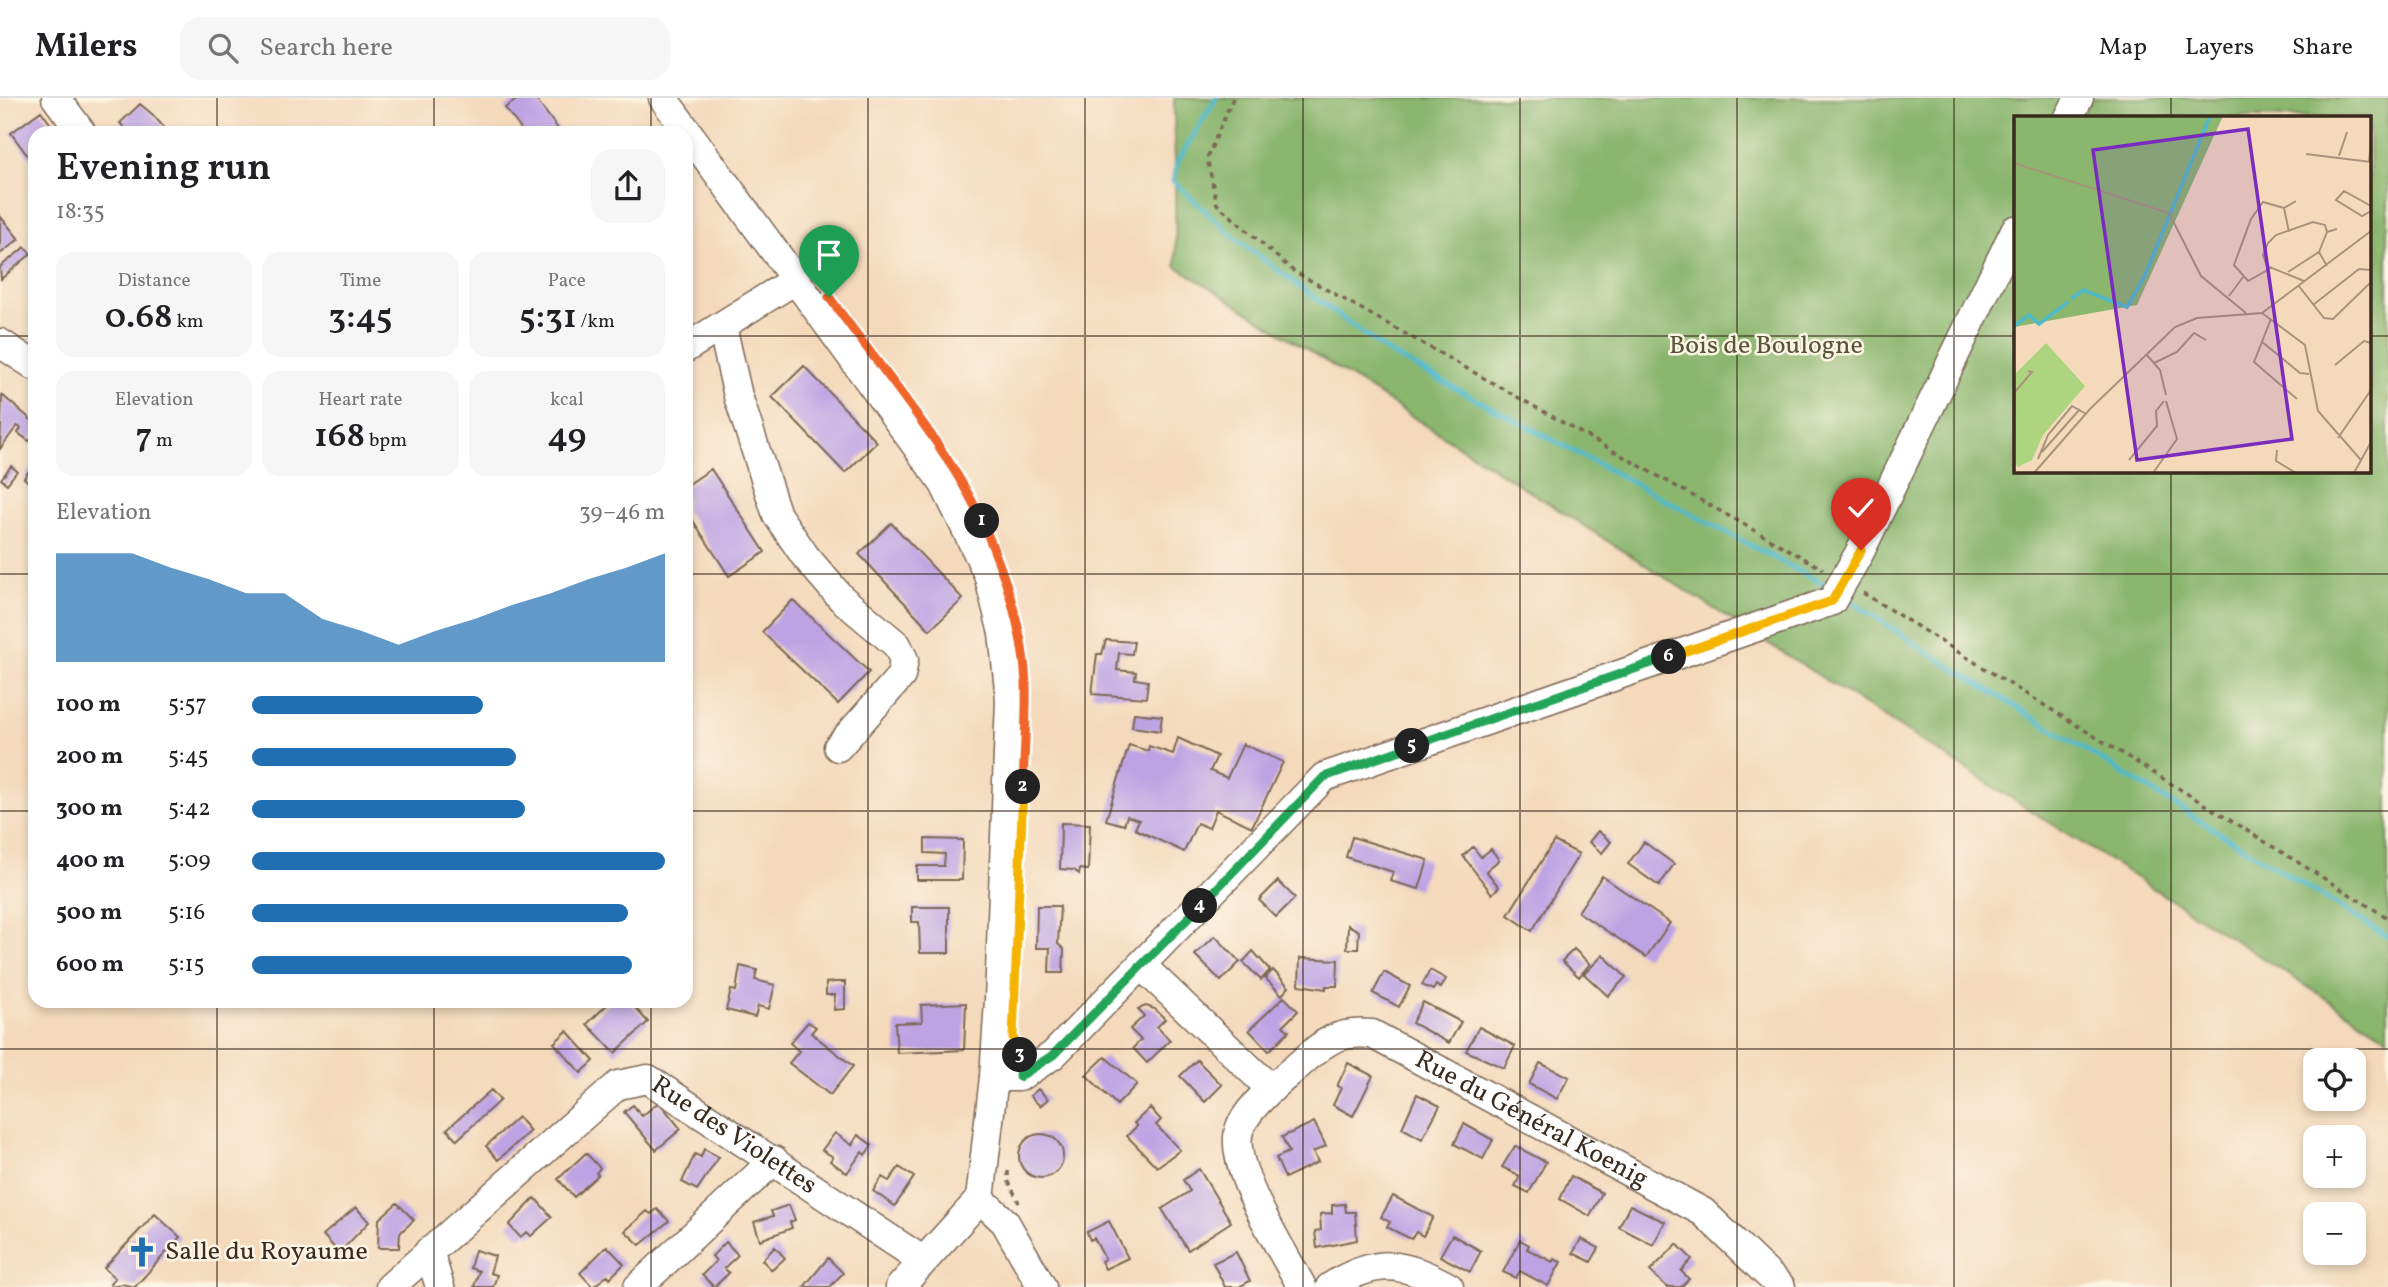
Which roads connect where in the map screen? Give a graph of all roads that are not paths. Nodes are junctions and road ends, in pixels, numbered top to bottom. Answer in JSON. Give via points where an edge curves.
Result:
{"nodes":[{"id":1,"x":56,"y":98,"type":"edge"},
{"id":2,"x":663,"y":98,"type":"edge"},
{"id":3,"x":2079,"y":98,"type":"edge"},
{"id":4,"x":2070,"y":116,"type":"edge"},
{"id":5,"x":77,"y":126,"type":"edge"},
{"id":6,"x":683,"y":126,"type":"edge"},
{"id":7,"x":693,"y":139,"type":"edge"},
{"id":8,"x":2014,"y":232,"type":"edge"},
{"id":9,"x":791,"y":274,"type":"junction"},
{"id":10,"x":693,"y":325,"type":"edge"},
{"id":11,"x":722,"y":326,"type":"junction"},
{"id":12,"x":0,"y":343,"type":"edge"},
{"id":13,"x":693,"y":344,"type":"edge"},
{"id":14,"x":28,"y":361,"type":"edge"},
{"id":15,"x":838,"y":747,"type":"dead end"},
{"id":16,"x":1142,"y":966,"type":"junction"},
{"id":17,"x":994,"y":1077,"type":"junction"},
{"id":18,"x":1270,"y":1089,"type":"junction"},
{"id":19,"x":774,"y":1160,"type":"junction"},
{"id":20,"x":980,"y":1199,"type":"junction"},
{"id":21,"x":429,"y":1251,"type":"junction"},
{"id":22,"x":922,"y":1260,"type":"junction"},
{"id":23,"x":390,"y":1287,"type":"edge"},
{"id":24,"x":440,"y":1287,"type":"edge"},
{"id":25,"x":638,"y":1287,"type":"edge"},
{"id":26,"x":900,"y":1287,"type":"edge"},
{"id":27,"x":1042,"y":1287,"type":"edge"},
{"id":28,"x":1302,"y":1287,"type":"edge"},
{"id":29,"x":1331,"y":1287,"type":"edge"},
{"id":30,"x":1449,"y":1287,"type":"edge"},
{"id":31,"x":1782,"y":1287,"type":"edge"}],
"edges":[{"from":1,"to":5,"type":"street"},
{"from":2,"to":6,"type":"street"},
{"from":3,"to":4,"type":"street"},
{"from":7,"to":9,"type":"street"},
{"from":8,"to":16,"type":"street","via":[[1838,591],[1324,777]]},
{"from":9,"to":10,"type":"street"},
{"from":9,"to":11,"type":"street"},
{"from":9,"to":17,"type":"street","via":[[944,484],[988,575],[1003,633],[1010,699]]},
{"from":11,"to":13,"type":"street"},
{"from":11,"to":15,"type":"street","via":[[738,396],[777,515],[841,598],[897,645],[904,660],[901,676]]},
{"from":12,"to":14,"type":"street"},
{"from":16,"to":17,"type":"street","via":[[1053,1055],[1019,1077]]},
{"from":16,"to":18,"type":"street"},
{"from":17,"to":20,"type":"street"},
{"from":18,"to":28,"type":"street","name":"Rue du Général Koenig","via":[[1241,1125],[1236,1150],[1241,1172]]},
{"from":18,"to":31,"type":"street","name":"Rue du Général Koenig","via":[[1332,1037],[1350,1032],[1372,1034],[1703,1212]]},
{"from":19,"to":21,"type":"street","name":"Rue des Violettes","via":[[648,1079],[618,1085]]},
{"from":19,"to":22,"type":"street","name":"Rue des Violettes"},
{"from":19,"to":25,"type":"street"},
{"from":20,"to":22,"type":"street"},
{"from":20,"to":27,"type":"street","via":[[1005,1222]]},
{"from":21,"to":23,"type":"street","name":"Rue des Violettes"},
{"from":21,"to":24,"type":"street"},
{"from":22,"to":26,"type":"street"},
{"from":29,"to":30,"type":"street","via":[[1370,1266],[1418,1270]]}]}
